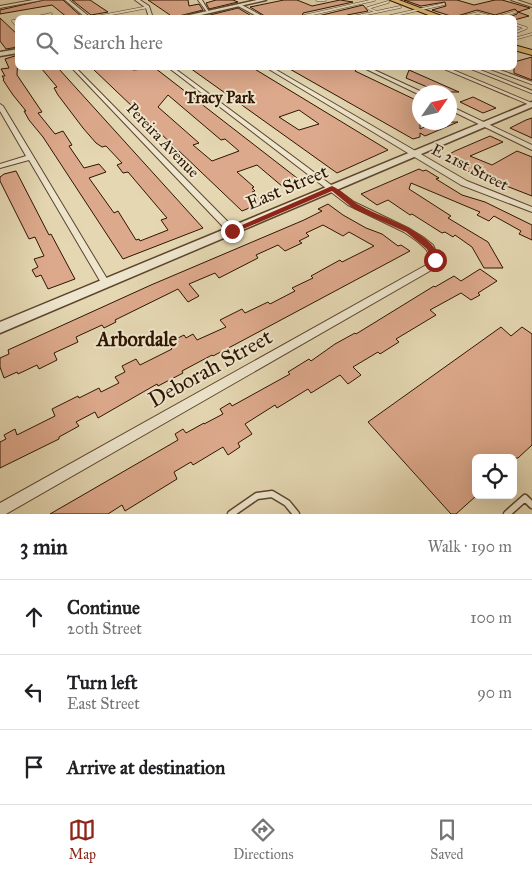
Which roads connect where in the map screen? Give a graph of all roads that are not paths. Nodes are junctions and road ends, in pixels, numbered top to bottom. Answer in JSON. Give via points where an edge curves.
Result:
{"nodes":[{"id":1,"x":40,"y":0,"type":"edge"},
{"id":2,"x":67,"y":0,"type":"edge"},
{"id":3,"x":136,"y":0,"type":"edge"},
{"id":4,"x":200,"y":0,"type":"edge"},
{"id":5,"x":264,"y":0,"type":"edge"},
{"id":6,"x":317,"y":0,"type":"edge"},
{"id":7,"x":325,"y":0,"type":"edge"},
{"id":8,"x":374,"y":0,"type":"edge"},
{"id":9,"x":512,"y":0,"type":"edge"},
{"id":10,"x":387,"y":1,"type":"edge"},
{"id":11,"x":444,"y":4,"type":"dead end"},
{"id":12,"x":239,"y":5,"type":"junction"},
{"id":13,"x":531,"y":5,"type":"edge"},
{"id":14,"x":0,"y":7,"type":"edge"},
{"id":15,"x":400,"y":7,"type":"junction"},
{"id":16,"x":148,"y":8,"type":"junction"},
{"id":17,"x":420,"y":9,"type":"junction"},
{"id":18,"x":208,"y":11,"type":"junction"},
{"id":19,"x":412,"y":11,"type":"junction"},
{"id":20,"x":377,"y":12,"type":"junction"},
{"id":21,"x":515,"y":12,"type":"dead end"},
{"id":22,"x":51,"y":14,"type":"dead end"},
{"id":23,"x":46,"y":15,"type":"edge"},
{"id":24,"x":86,"y":15,"type":"edge"},
{"id":25,"x":107,"y":15,"type":"edge"},
{"id":26,"x":150,"y":15,"type":"edge"},
{"id":27,"x":191,"y":15,"type":"edge"},
{"id":28,"x":258,"y":15,"type":"edge"},
{"id":29,"x":308,"y":15,"type":"edge"},
{"id":30,"x":362,"y":15,"type":"edge"},
{"id":31,"x":395,"y":15,"type":"edge"},
{"id":32,"x":423,"y":15,"type":"edge"},
{"id":33,"x":436,"y":15,"type":"edge"},
{"id":34,"x":470,"y":15,"type":"edge"},
{"id":35,"x":485,"y":15,"type":"edge"},
{"id":36,"x":505,"y":15,"type":"edge"},
{"id":37,"x":517,"y":25,"type":"edge"},
{"id":38,"x":517,"y":32,"type":"edge"},
{"id":39,"x":532,"y":34,"type":"edge"},
{"id":40,"x":517,"y":39,"type":"edge"},
{"id":41,"x":517,"y":41,"type":"edge"},
{"id":42,"x":517,"y":48,"type":"edge"},
{"id":43,"x":532,"y":48,"type":"edge"},
{"id":44,"x":15,"y":51,"type":"edge"},
{"id":45,"x":532,"y":53,"type":"edge"},
{"id":46,"x":0,"y":54,"type":"edge"},
{"id":47,"x":76,"y":70,"type":"edge"},
{"id":48,"x":174,"y":70,"type":"edge"},
{"id":49,"x":273,"y":70,"type":"edge"},
{"id":50,"x":371,"y":70,"type":"edge"},
{"id":51,"x":449,"y":70,"type":"edge"},
{"id":52,"x":479,"y":70,"type":"edge"},
{"id":53,"x":496,"y":70,"type":"edge"},
{"id":54,"x":532,"y":83,"type":"edge"},
{"id":55,"x":412,"y":89,"type":"edge"},
{"id":56,"x":532,"y":92,"type":"edge"},
{"id":57,"x":0,"y":106,"type":"edge"},
{"id":58,"x":530,"y":106,"type":"edge"},
{"id":59,"x":457,"y":111,"type":"edge"},
{"id":60,"x":484,"y":124,"type":"junction"},
{"id":61,"x":532,"y":148,"type":"edge"},
{"id":62,"x":414,"y":154,"type":"junction"},
{"id":63,"x":31,"y":157,"type":"junction"},
{"id":64,"x":0,"y":166,"type":"edge"},
{"id":65,"x":332,"y":188,"type":"junction"},
{"id":66,"x":532,"y":210,"type":"edge"},
{"id":67,"x":232,"y":231,"type":"junction"},
{"id":68,"x":106,"y":284,"type":"junction"},
{"id":69,"x":0,"y":328,"type":"edge"},
{"id":70,"x":532,"y":505,"type":"edge"},
{"id":71,"x":0,"y":510,"type":"edge"},
{"id":72,"x":230,"y":514,"type":"edge"},
{"id":73,"x":296,"y":514,"type":"edge"},
{"id":74,"x":507,"y":514,"type":"edge"}],
"edges":[{"from":1,"to":14,"type":"street"},
{"from":2,"to":24,"type":"street"},
{"from":3,"to":16,"type":"street"},
{"from":4,"to":18,"type":"street"},
{"from":5,"to":12,"type":"street"},
{"from":6,"to":7,"type":"lane"},
{"from":8,"to":29,"type":"lane"},
{"from":9,"to":13,"type":"street"},
{"from":10,"to":15,"type":"main road"},
{"from":10,"to":17,"type":"main road"},
{"from":10,"to":20,"type":"lane","via":[[368,8]]},
{"from":11,"to":17,"type":"lane"},
{"from":12,"to":18,"type":"street"},
{"from":12,"to":28,"type":"street"},
{"from":15,"to":19,"type":"main road"},
{"from":15,"to":20,"type":"lane"},
{"from":16,"to":25,"type":"lane"},
{"from":16,"to":26,"type":"street"},
{"from":17,"to":19,"type":"lane"},
{"from":17,"to":33,"type":"main road"},
{"from":18,"to":27,"type":"street"},
{"from":19,"to":31,"type":"lane"},
{"from":19,"to":32,"type":"main road"},
{"from":20,"to":30,"type":"lane"},
{"from":21,"to":36,"type":"lane"},
{"from":22,"to":23,"type":"lane"},
{"from":34,"to":35,"type":"lane"},
{"from":37,"to":38,"type":"lane","via":[[526,28]]},
{"from":39,"to":40,"type":"lane"},
{"from":41,"to":43,"type":"main road"},
{"from":42,"to":45,"type":"main road"},
{"from":44,"to":46,"type":"street"},
{"from":47,"to":67,"type":"street","name":"Pereira Avenue"},
{"from":48,"to":65,"type":"street"},
{"from":49,"to":62,"type":"street","name":"E 21st Street"},
{"from":50,"to":55,"type":"street"},
{"from":51,"to":58,"type":"lane"},
{"from":52,"to":56,"type":"lane"},
{"from":53,"to":54,"type":"lane"},
{"from":57,"to":63,"type":"street"},
{"from":58,"to":60,"type":"street","name":"East Street"},
{"from":59,"to":60,"type":"street"},
{"from":60,"to":61,"type":"street"},
{"from":60,"to":62,"type":"street","name":"East Street"},
{"from":62,"to":65,"type":"street","name":"East Street"},
{"from":62,"to":66,"type":"street","name":"E 21st Street","via":[[482,191]]},
{"from":63,"to":64,"type":"street"},
{"from":63,"to":68,"type":"street"},
{"from":65,"to":67,"type":"street","name":"East Street"},
{"from":65,"to":71,"type":"street","name":"Deborah Street","via":[[357,207],[408,231],[430,248],[436,257],[432,266]]},
{"from":67,"to":68,"type":"street","name":"East Street"},
{"from":68,"to":69,"type":"street","name":"East Street"},
{"from":70,"to":74,"type":"lane","via":[[525,498]]},
{"from":72,"to":73,"type":"lane","via":[[258,494],[271,493],[286,500]]}]}
